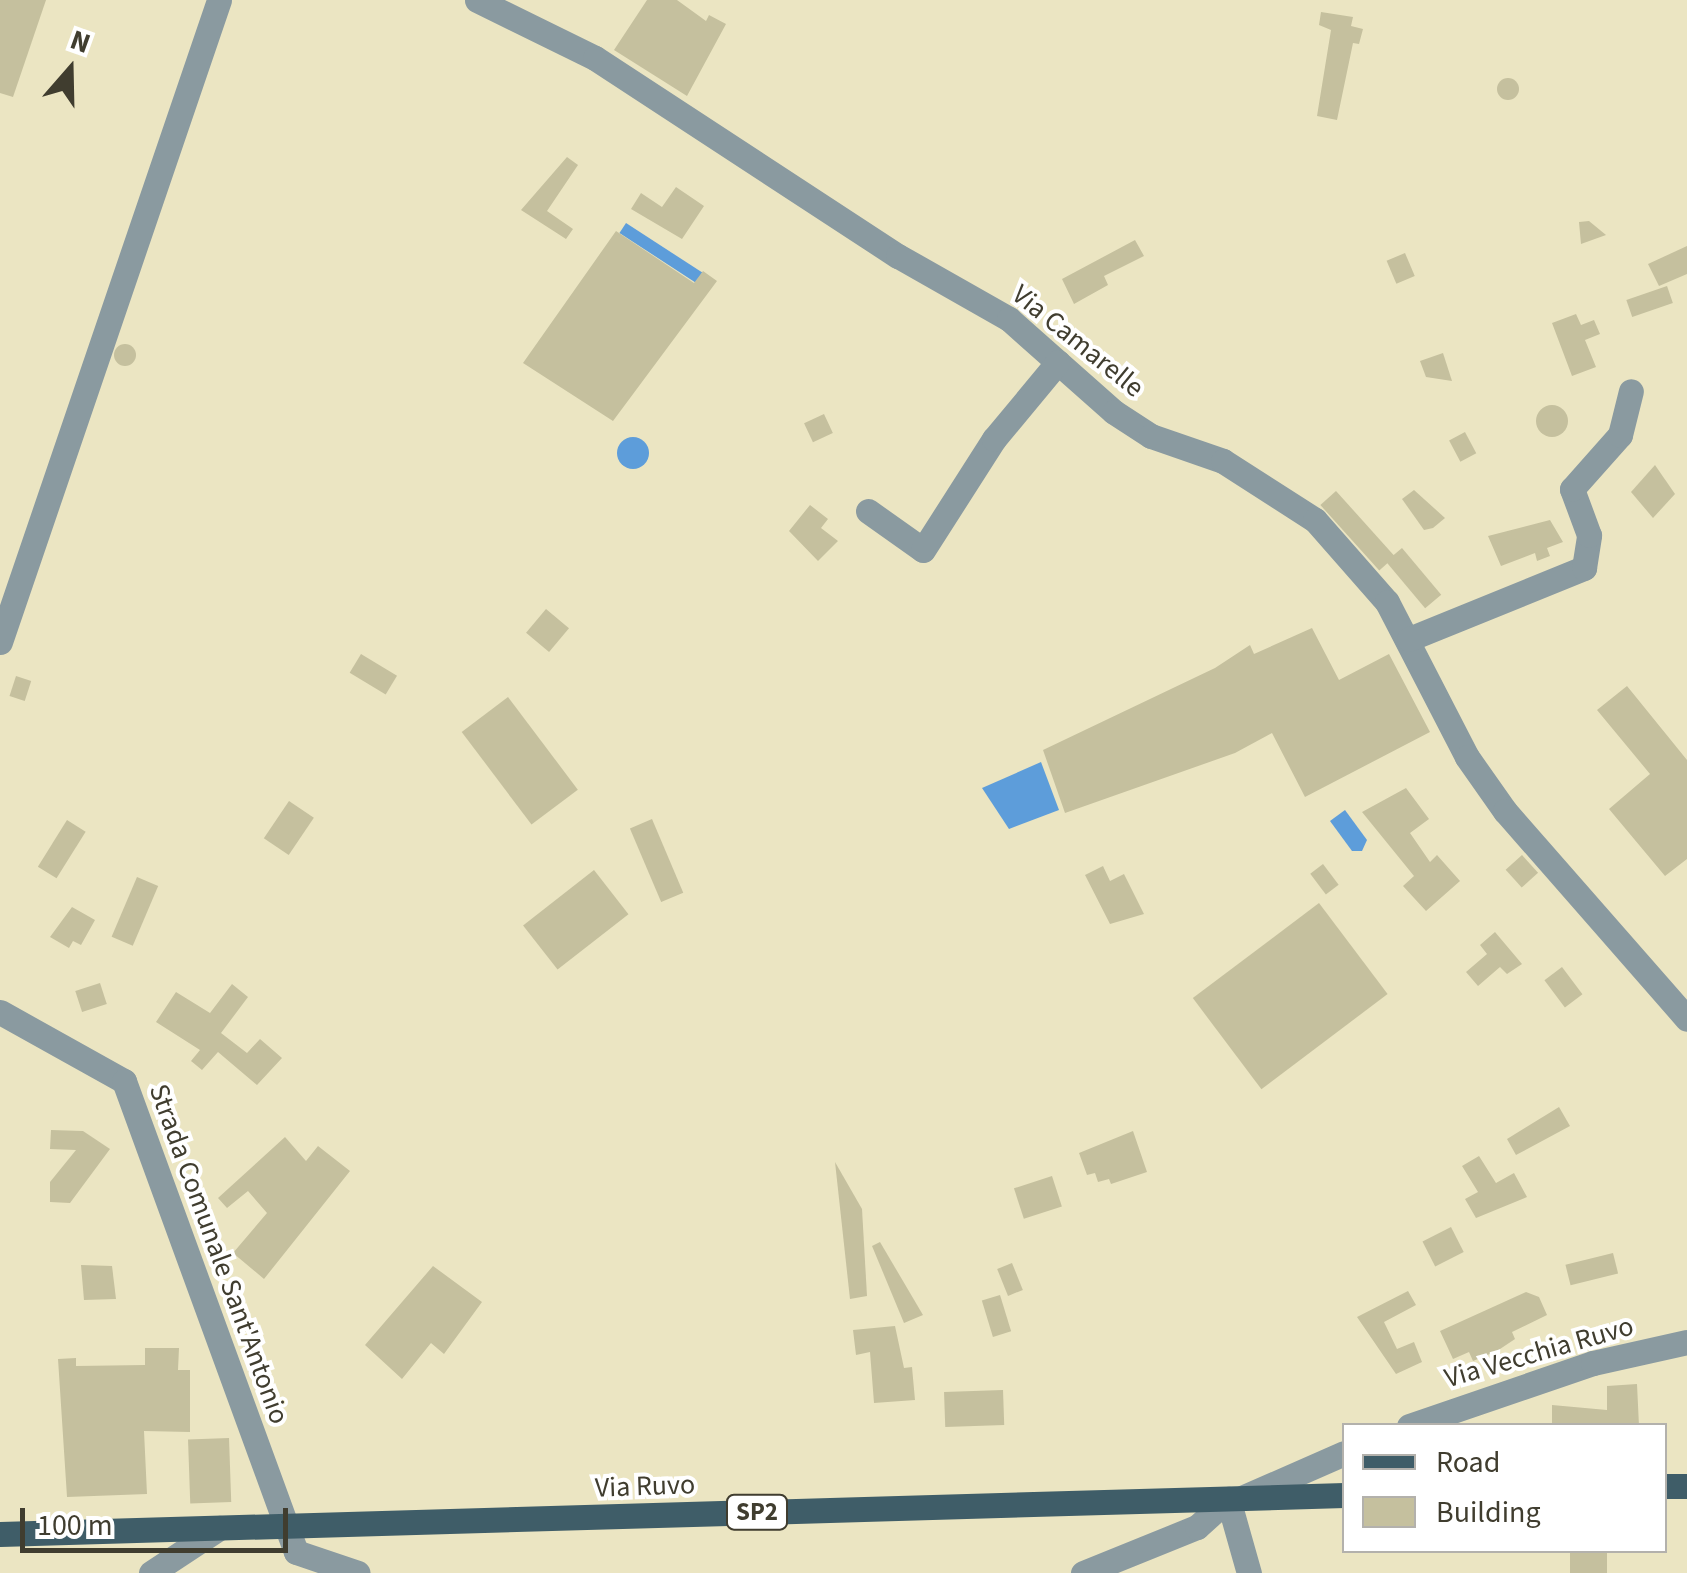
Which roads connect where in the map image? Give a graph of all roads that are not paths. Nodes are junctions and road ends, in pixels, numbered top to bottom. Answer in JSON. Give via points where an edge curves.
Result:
{"nodes":[{"id":1,"x":219,"y":0,"type":"edge"},
{"id":2,"x":477,"y":0,"type":"edge"},
{"id":3,"x":1058,"y":362,"type":"junction"},
{"id":4,"x":1631,"y":391,"type":"dead end"},
{"id":5,"x":868,"y":511,"type":"dead end"},
{"id":6,"x":1409,"y":640,"type":"junction"},
{"id":7,"x":0,"y":642,"type":"edge"},
{"id":8,"x":0,"y":1012,"type":"edge"},
{"id":9,"x":1687,"y":1019,"type":"edge"},
{"id":10,"x":1687,"y":1342,"type":"edge"},
{"id":11,"x":1418,"y":1423,"type":"edge"},
{"id":12,"x":1342,"y":1455,"type":"edge"},
{"id":13,"x":1342,"y":1495,"type":"edge"},
{"id":14,"x":1235,"y":1499,"type":"junction"},
{"id":15,"x":286,"y":1526,"type":"junction"},
{"id":16,"x":219,"y":1528,"type":"junction"},
{"id":17,"x":0,"y":1534,"type":"edge"},
{"id":18,"x":151,"y":1573,"type":"edge"},
{"id":19,"x":358,"y":1573,"type":"edge"},
{"id":20,"x":1083,"y":1573,"type":"edge"},
{"id":21,"x":1248,"y":1573,"type":"edge"}],
"edges":[{"from":1,"to":7,"type":"street"},
{"from":2,"to":3,"type":"street","name":"Via Camarelle","via":[[594,58],[898,256],[1009,319]]},
{"from":3,"to":5,"type":"street","via":[[994,439],[923,550]]},
{"from":3,"to":6,"type":"street","name":"Via Camarelle","via":[[1151,436],[1223,461],[1315,520],[1368,578]]},
{"from":4,"to":6,"type":"street","via":[[1620,435],[1572,490],[1589,535],[1584,568]]},
{"from":6,"to":9,"type":"street","name":"Via Camarelle","via":[[1467,757],[1506,812]]},
{"from":8,"to":15,"type":"street","name":"Strada Comunale Sant'Antonio","via":[[117,1075],[128,1089]]},
{"from":10,"to":11,"type":"street","name":"Via Vecchia Ruvo","via":[[1593,1363]]},
{"from":12,"to":14,"type":"street"},
{"from":13,"to":14,"type":"main road","name":"Via Ruvo","number":"SP2"},
{"from":14,"to":15,"type":"main road","name":"Via Ruvo","number":"SP2"},
{"from":14,"to":20,"type":"street","via":[[1197,1527]]},
{"from":14,"to":21,"type":"street"},
{"from":15,"to":16,"type":"main road","name":"Via Ruvo","number":"SP2"},
{"from":15,"to":19,"type":"street","via":[[301,1556]]},
{"from":16,"to":17,"type":"main road","name":"Via Ruvo","number":"SP2"},
{"from":16,"to":18,"type":"street"}]}
